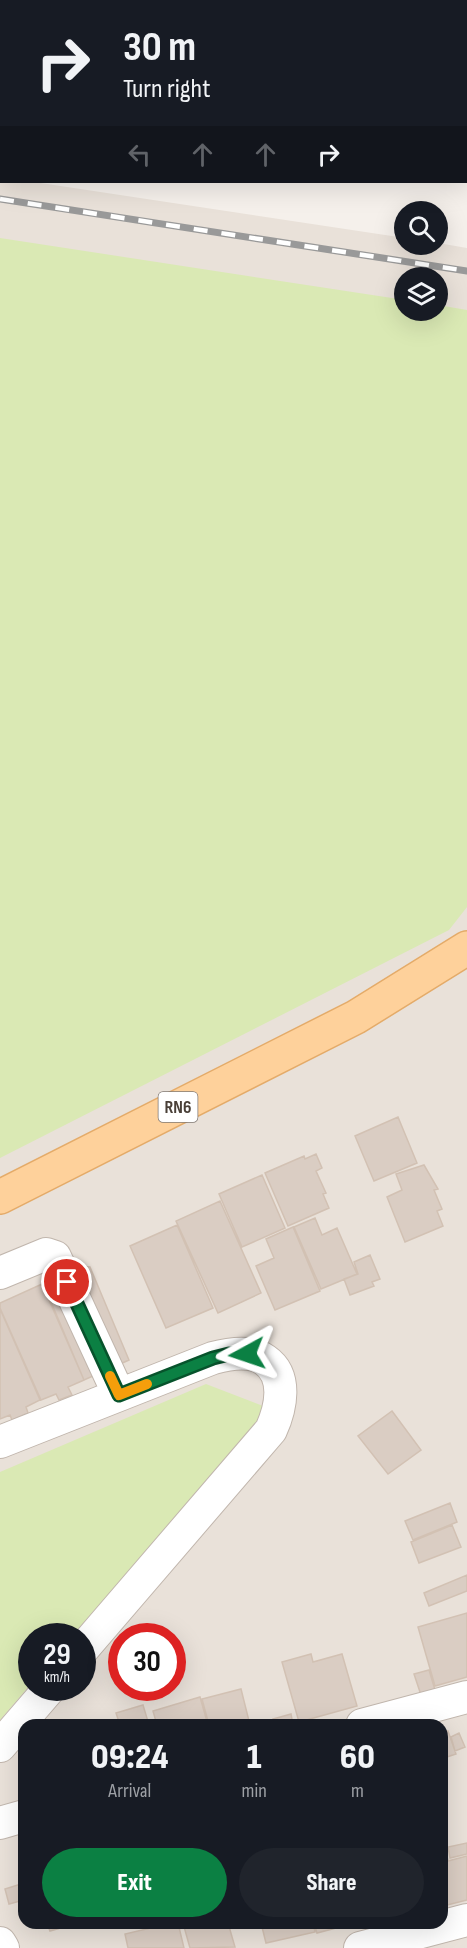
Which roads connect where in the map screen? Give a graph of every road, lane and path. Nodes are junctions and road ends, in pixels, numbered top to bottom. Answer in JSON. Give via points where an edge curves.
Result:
{"nodes":[{"id":1,"x":467,"y":948,"type":"edge"},
{"id":2,"x":467,"y":972,"type":"edge"},
{"id":3,"x":356,"y":1017,"type":"junction"},
{"id":4,"x":0,"y":1197,"type":"edge"},
{"id":5,"x":0,"y":1273,"type":"edge"},
{"id":6,"x":119,"y":1395,"type":"junction"},
{"id":7,"x":0,"y":1442,"type":"edge"},
{"id":8,"x":96,"y":1634,"type":"edge"},
{"id":9,"x":467,"y":1697,"type":"edge"},
{"id":10,"x":39,"y":1701,"type":"edge"},
{"id":11,"x":23,"y":1719,"type":"edge"},
{"id":12,"x":384,"y":1719,"type":"edge"},
{"id":13,"x":18,"y":1725,"type":"edge"},
{"id":14,"x":0,"y":1746,"type":"edge"},
{"id":15,"x":18,"y":1818,"type":"edge"},
{"id":16,"x":0,"y":1823,"type":"edge"},
{"id":17,"x":467,"y":1920,"type":"edge"},
{"id":18,"x":448,"y":1925,"type":"edge"},
{"id":19,"x":433,"y":1929,"type":"edge"},
{"id":20,"x":0,"y":1943,"type":"edge"},
{"id":21,"x":3,"y":1948,"type":"edge"},
{"id":22,"x":360,"y":1948,"type":"edge"}],
"edges":[{"from":1,"to":3,"type":"main road","number":"RN6"},
{"from":2,"to":3,"type":"main road","number":"RN6"},
{"from":3,"to":4,"type":"main road","number":"RN6"},
{"from":5,"to":6,"type":"street","via":[[46,1254],[55,1257]]},
{"from":6,"to":7,"type":"street"},
{"from":6,"to":8,"type":"street","via":[[213,1358],[247,1354],[264,1359],[278,1375],[279,1414],[271,1430]]},
{"from":9,"to":12,"type":"street"},
{"from":10,"to":11,"type":"street"},
{"from":13,"to":14,"type":"street"},
{"from":15,"to":16,"type":"street"},
{"from":17,"to":18,"type":"street"},
{"from":19,"to":22,"type":"street"},
{"from":20,"to":21,"type":"street"}]}
